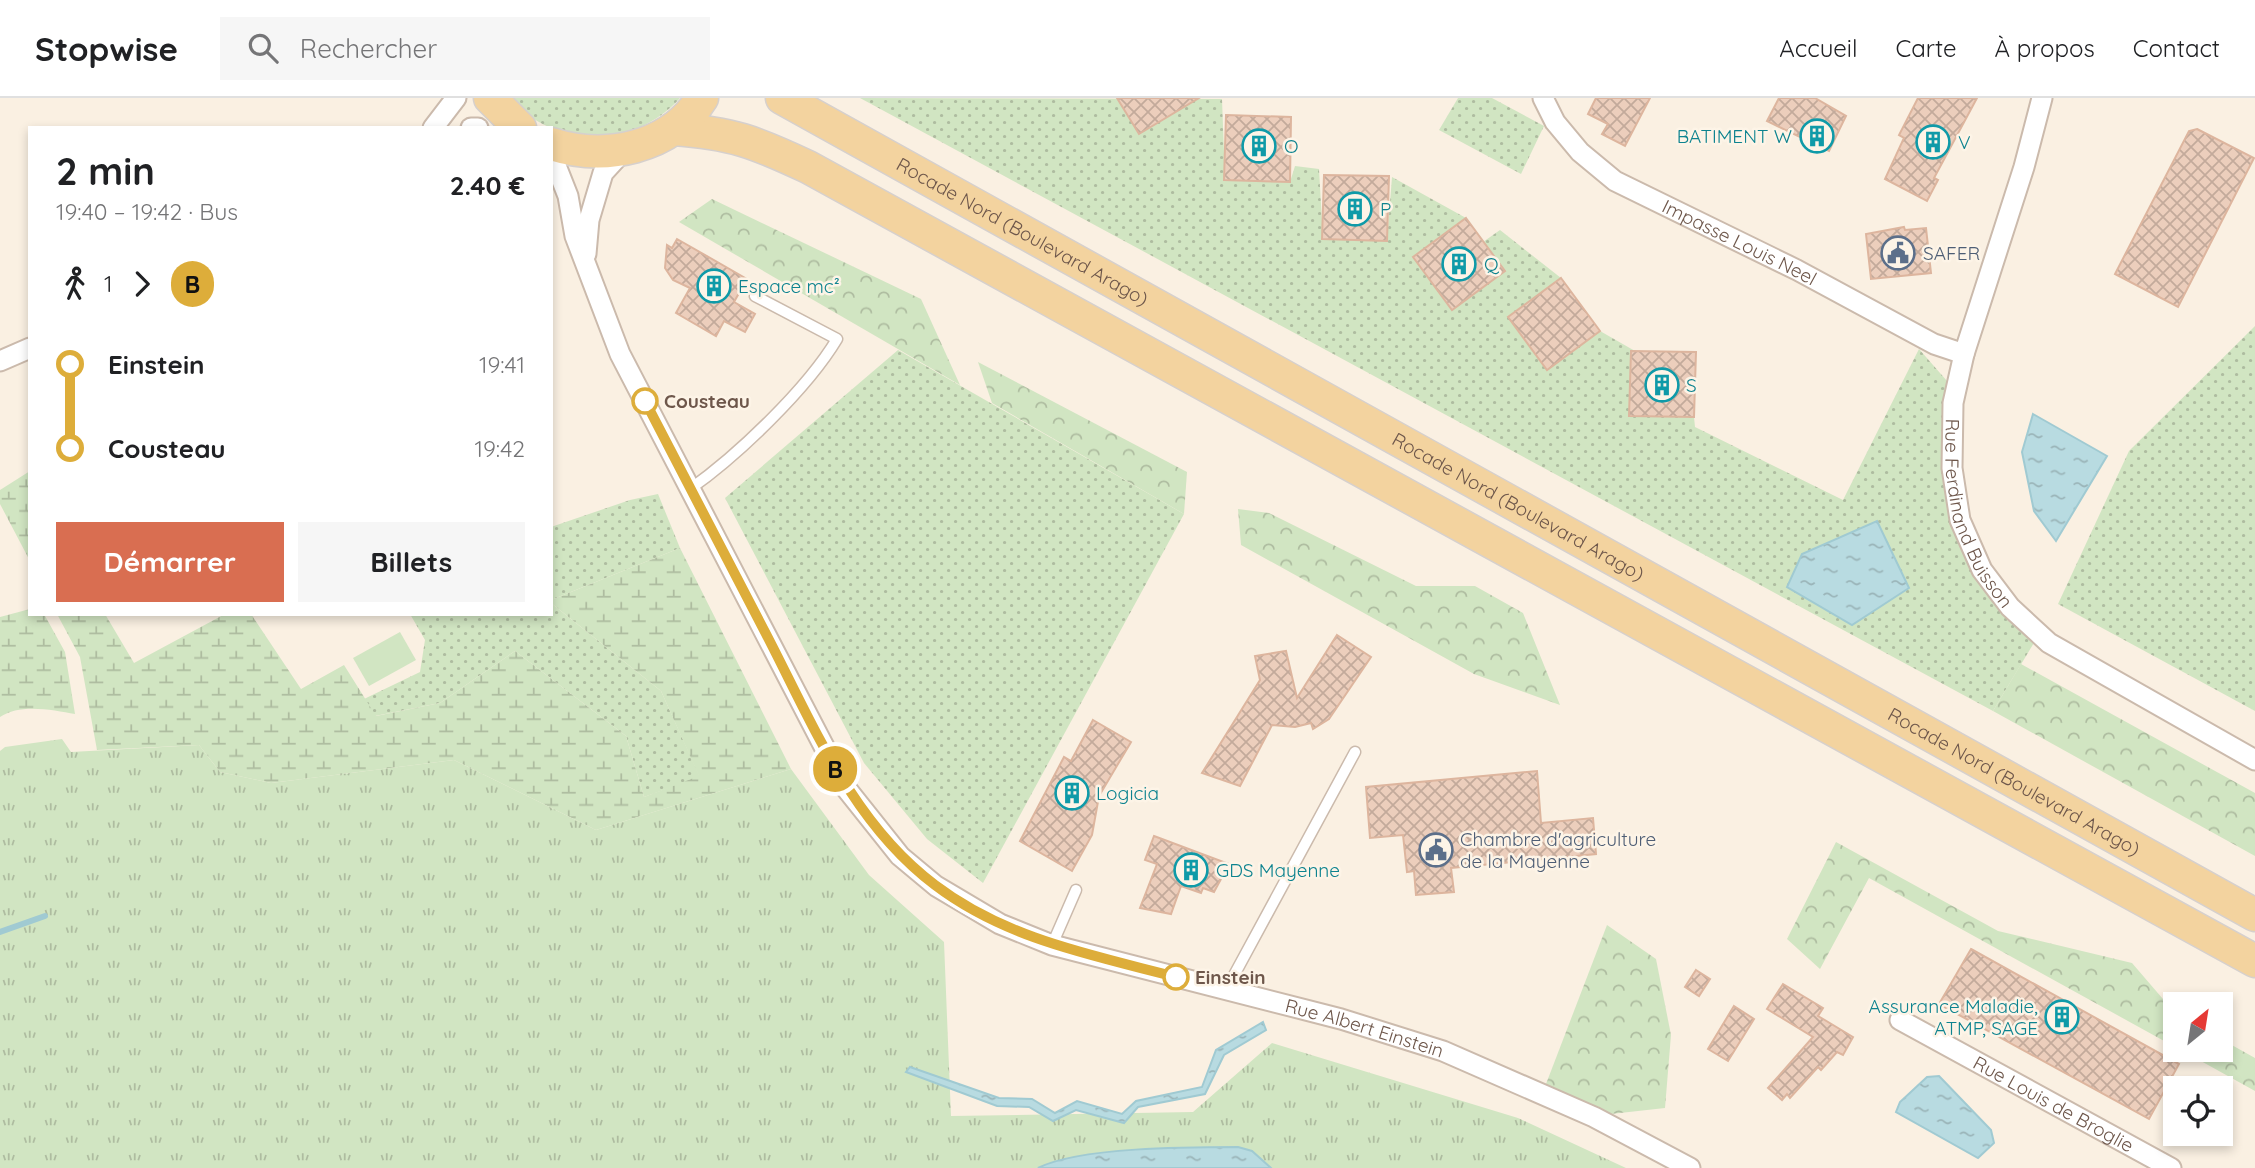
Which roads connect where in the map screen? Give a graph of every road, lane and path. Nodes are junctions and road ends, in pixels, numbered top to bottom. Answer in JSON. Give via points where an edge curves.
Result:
{"nodes":[{"id":1,"x":456,"y":98,"type":"edge"},
{"id":2,"x":490,"y":98,"type":"edge"},
{"id":3,"x":702,"y":98,"type":"edge"},
{"id":4,"x":782,"y":98,"type":"edge"},
{"id":5,"x":1543,"y":98,"type":"edge"},
{"id":6,"x":2042,"y":98,"type":"edge"},
{"id":7,"x":435,"y":126,"type":"edge"},
{"id":8,"x":518,"y":126,"type":"edge"},
{"id":9,"x":673,"y":129,"type":"junction"},
{"id":10,"x":553,"y":144,"type":"edge"},
{"id":11,"x":624,"y":150,"type":"junction"},
{"id":12,"x":553,"y":158,"type":"edge"},
{"id":13,"x":593,"y":282,"type":"junction"},
{"id":14,"x":755,"y":296,"type":"dead end"},
{"id":15,"x":28,"y":349,"type":"edge"},
{"id":16,"x":1964,"y":354,"type":"junction"},
{"id":17,"x":0,"y":361,"type":"edge"},
{"id":18,"x":691,"y":489,"type":"junction"},
{"id":19,"x":1355,"y":752,"type":"dead end"},
{"id":20,"x":2255,"y":760,"type":"edge"},
{"id":21,"x":1076,"y":890,"type":"dead end"},
{"id":22,"x":2255,"y":915,"type":"edge"},
{"id":23,"x":1052,"y":945,"type":"junction"},
{"id":24,"x":2255,"y":961,"type":"edge"},
{"id":25,"x":1226,"y":991,"type":"junction"},
{"id":26,"x":1900,"y":1020,"type":"dead end"},
{"id":27,"x":1690,"y":1168,"type":"edge"},
{"id":28,"x":2171,"y":1168,"type":"edge"}],
"edges":[{"from":1,"to":7,"type":"street"},
{"from":2,"to":8,"type":"main road"},
{"from":3,"to":9,"type":"main road"},
{"from":4,"to":22,"type":"main road","name":"Rocade Nord (Boulevard Arago)"},
{"from":5,"to":16,"type":"street","name":"Impasse Louis Neel","via":[[1555,122],[1580,152],[1615,181],[1797,270],[1934,344]]},
{"from":6,"to":16,"type":"street","name":"Rue Ferdinand Buisson"},
{"from":9,"to":11,"type":"main road"},
{"from":9,"to":24,"type":"main road","via":[[719,132],[750,140],[808,167]]},
{"from":10,"to":11,"type":"main road","via":[[585,152]]},
{"from":11,"to":13,"type":"street","name":"Rue Albert Einstein","via":[[603,173],[589,220],[585,251]]},
{"from":12,"to":13,"type":"street","name":"Rue Albert Einstein"},
{"from":13,"to":18,"type":"street","name":"Rue Albert Einstein","via":[[620,354]]},
{"from":14,"to":18,"type":"lane","via":[[837,339],[799,391]]},
{"from":15,"to":17,"type":"street"},
{"from":16,"to":20,"type":"street","name":"Rue Ferdinand Buisson","via":[[1953,403],[1952,468],[1960,520],[1982,570],[2010,607],[2049,643]]},
{"from":18,"to":23,"type":"street","name":"Rue Albert Einstein","via":[[845,787],[870,820],[900,856],[936,886],[1000,924]]},
{"from":19,"to":25,"type":"lane"},
{"from":21,"to":23,"type":"lane"},
{"from":23,"to":25,"type":"street","name":"Rue Albert Einstein"},
{"from":25,"to":27,"type":"street","name":"Rue Albert Einstein","via":[[1341,1019],[1443,1051],[1594,1117]]},
{"from":26,"to":28,"type":"street","name":"Rue Louis de Broglie"}]}
